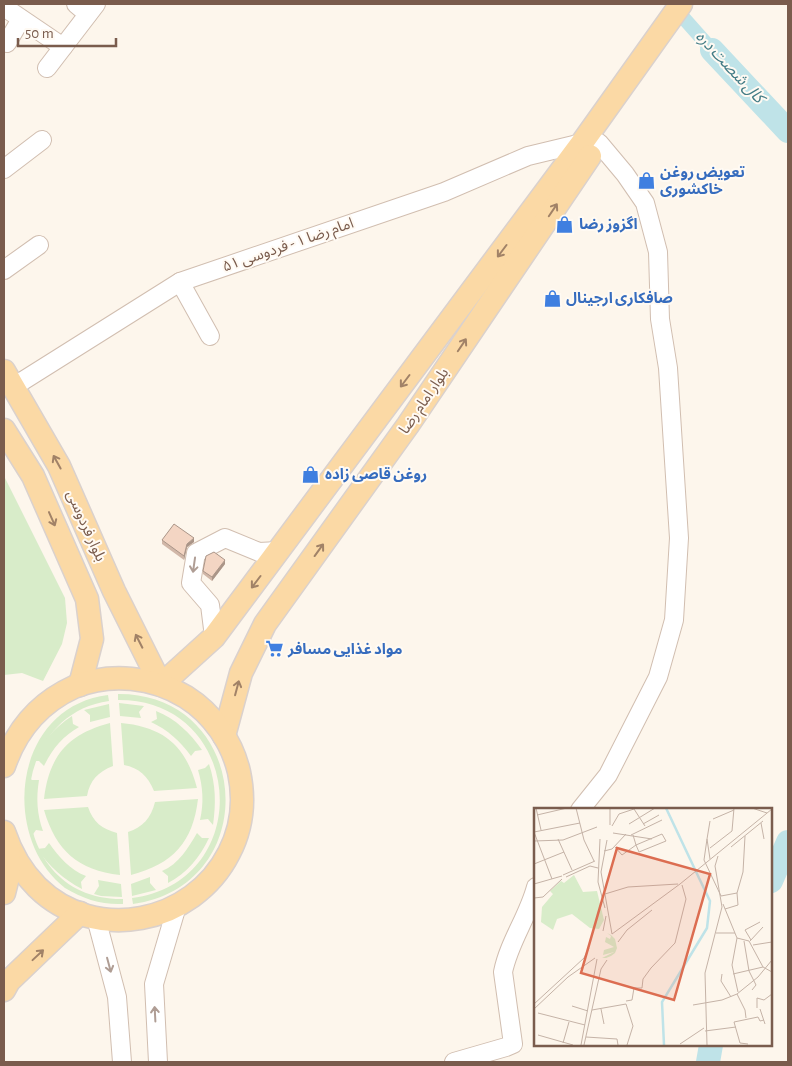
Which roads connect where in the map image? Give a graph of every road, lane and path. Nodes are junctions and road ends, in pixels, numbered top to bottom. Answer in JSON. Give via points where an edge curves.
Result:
{"nodes":[{"id":1,"x":681,"y":4,"type":"edge"},
{"id":2,"x":694,"y":4,"type":"edge"},
{"id":3,"x":4,"y":7,"type":"edge"},
{"id":4,"x":87,"y":7,"type":"edge"},
{"id":5,"x":21,"y":18,"type":"junction"},
{"id":6,"x":7,"y":43,"type":"dead end"},
{"id":7,"x":63,"y":47,"type":"junction"},
{"id":8,"x":47,"y":68,"type":"dead end"},
{"id":9,"x":639,"y":72,"type":"junction"},
{"id":10,"x":42,"y":140,"type":"dead end"},
{"id":11,"x":590,"y":143,"type":"junction"},
{"id":12,"x":4,"y":169,"type":"edge"},
{"id":13,"x":39,"y":245,"type":"dead end"},
{"id":14,"x":4,"y":270,"type":"edge"},
{"id":15,"x":180,"y":282,"type":"junction"},
{"id":16,"x":210,"y":336,"type":"dead end"},
{"id":17,"x":8,"y":379,"type":"edge"},
{"id":18,"x":385,"y":409,"type":"junction"},
{"id":19,"x":408,"y":425,"type":"junction"},
{"id":20,"x":4,"y":430,"type":"edge"},
{"id":21,"x":278,"y":552,"type":"junction"},
{"id":22,"x":214,"y":637,"type":"junction"},
{"id":23,"x":80,"y":685,"type":"junction"},
{"id":24,"x":161,"y":685,"type":"junction"},
{"id":25,"x":224,"y":736,"type":"junction"},
{"id":26,"x":4,"y":766,"type":"edge"},
{"id":27,"x":582,"y":808,"type":"edge"},
{"id":28,"x":6,"y":840,"type":"edge"},
{"id":29,"x":4,"y":893,"type":"edge"},
{"id":30,"x":534,"y":894,"type":"edge"},
{"id":31,"x":177,"y":906,"type":"junction"},
{"id":32,"x":88,"y":915,"type":"junction"},
{"id":33,"x":4,"y":990,"type":"edge"},
{"id":34,"x":122,"y":1062,"type":"edge"},
{"id":35,"x":158,"y":1062,"type":"edge"},
{"id":36,"x":454,"y":1062,"type":"edge"}],
"edges":[{"from":1,"to":9,"type":"main road"},
{"from":2,"to":9,"type":"main road"},
{"from":3,"to":5,"type":"street"},
{"from":4,"to":7,"type":"street"},
{"from":5,"to":6,"type":"street"},
{"from":5,"to":7,"type":"street"},
{"from":7,"to":8,"type":"street"},
{"from":9,"to":11,"type":"main road","name":"بلوار امام رضا"},
{"from":10,"to":12,"type":"street"},
{"from":11,"to":15,"type":"street","name":"امام رضا ۱ - فردوسی ۵۱","via":[[528,156],[444,192]]},
{"from":11,"to":18,"type":"main road","name":"بلوار امام رضا","one_way":true},
{"from":19,"to":11,"type":"main road","name":"بلوار امام رضا","one_way":true},
{"from":11,"to":27,"type":"street","via":[[625,174],[645,203],[658,252],[660,319],[668,368],[679,538],[674,620],[658,677],[608,775]]},
{"from":13,"to":14,"type":"street"},
{"from":15,"to":16,"type":"street"},
{"from":15,"to":17,"type":"street","name":"امام رضا ۱ - فردوسی ۵۱"},
{"from":24,"to":17,"type":"main road","name":"بلوار فردوسی","one_way":true,"via":[[114,591],[59,466]]},
{"from":18,"to":19,"type":"main road"},
{"from":18,"to":21,"type":"main road","name":"بلوار امام رضا"},
{"from":25,"to":19,"type":"main road","name":"بلوار امام رضا","one_way":true,"via":[[241,673],[265,624]]},
{"from":20,"to":23,"type":"main road","name":"بلوار فردوسی","one_way":true,"via":[[33,476],[87,599],[92,638]]},
{"from":21,"to":22,"type":"main road","name":"بلوار امام رضا","one_way":true},
{"from":21,"to":22,"type":"street","one_way":true,"via":[[258,552],[225,538],[196,553],[191,583],[210,605]]},
{"from":22,"to":24,"type":"main road","name":"بلوار امام رضا"},
{"from":23,"to":24,"type":"main road","via":[[112,678],[137,679]]},
{"from":23,"to":26,"type":"main road","via":[[50,700],[32,717],[17,736]]},
{"from":24,"to":25,"type":"main road","via":[[204,710]]},
{"from":25,"to":31,"type":"main road","via":[[235,758],[241,782],[238,831],[225,862],[215,875]]},
{"from":28,"to":29,"type":"main road","via":[[8,877]]},
{"from":28,"to":32,"type":"main road","via":[[26,876],[38,888],[58,902]]},
{"from":30,"to":36,"type":"street","via":[[505,960],[503,972],[513,1044]]},
{"from":31,"to":32,"type":"main road","via":[[146,918],[129,920]]},
{"from":35,"to":31,"type":"street","one_way":true,"via":[[154,984]]},
{"from":33,"to":32,"type":"main road","one_way":true,"via":[[9,981]]},
{"from":32,"to":34,"type":"street","one_way":true,"via":[[117,997]]}]}
